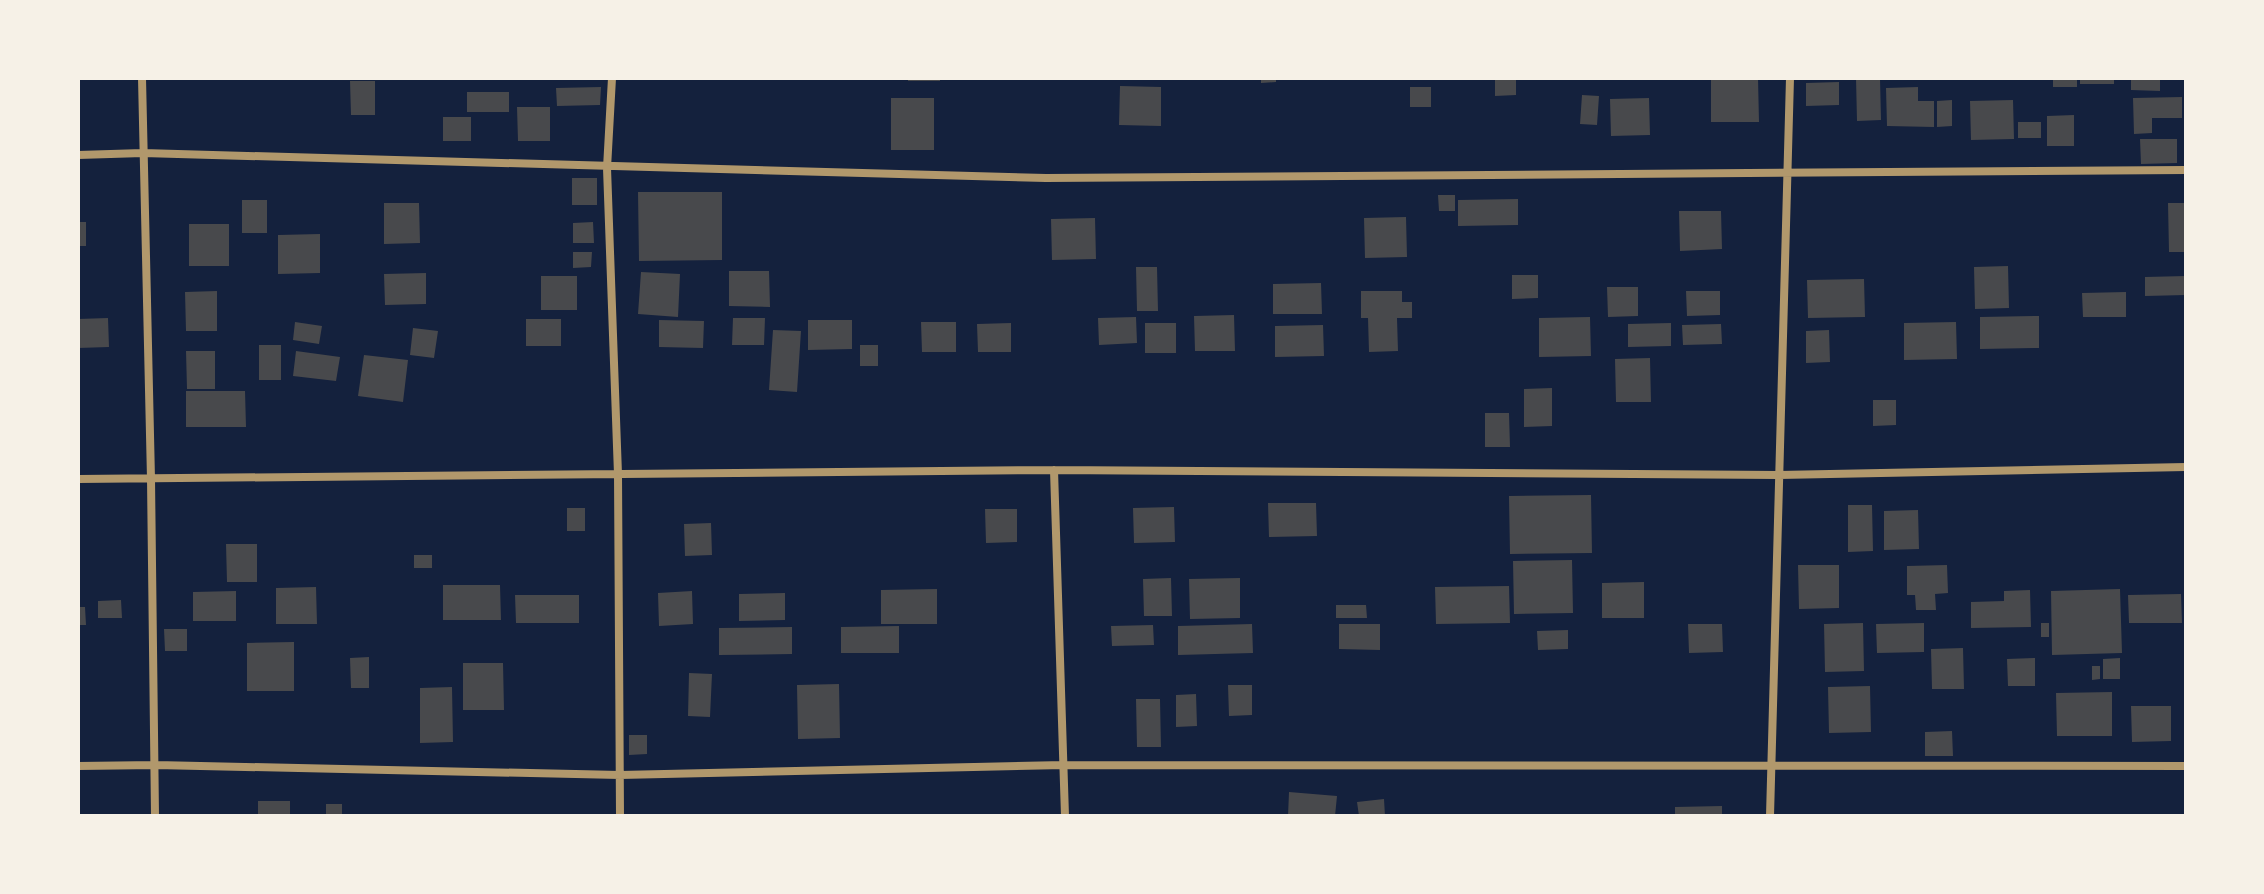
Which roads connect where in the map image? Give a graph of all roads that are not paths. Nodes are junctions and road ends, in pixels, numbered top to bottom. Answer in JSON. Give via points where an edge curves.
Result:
{"nodes":[{"id":1,"x":142,"y":78,"type":"edge"},
{"id":2,"x":612,"y":78,"type":"edge"},
{"id":3,"x":1790,"y":78,"type":"edge"},
{"id":4,"x":143,"y":153,"type":"junction"},
{"id":5,"x":78,"y":155,"type":"edge"},
{"id":6,"x":607,"y":168,"type":"junction"},
{"id":7,"x":2186,"y":170,"type":"edge"},
{"id":8,"x":1786,"y":174,"type":"junction"},
{"id":9,"x":2186,"y":467,"type":"edge"},
{"id":10,"x":1054,"y":470,"type":"junction"},
{"id":11,"x":618,"y":474,"type":"junction"},
{"id":12,"x":1779,"y":475,"type":"junction"},
{"id":13,"x":78,"y":479,"type":"edge"},
{"id":14,"x":151,"y":479,"type":"junction"},
{"id":15,"x":156,"y":765,"type":"junction"},
{"id":16,"x":1064,"y":765,"type":"junction"},
{"id":17,"x":78,"y":766,"type":"edge"},
{"id":18,"x":2186,"y":766,"type":"edge"},
{"id":19,"x":1770,"y":767,"type":"junction"},
{"id":20,"x":620,"y":775,"type":"junction"},
{"id":21,"x":155,"y":816,"type":"edge"},
{"id":22,"x":620,"y":816,"type":"edge"},
{"id":23,"x":1065,"y":816,"type":"edge"},
{"id":24,"x":1770,"y":816,"type":"edge"}],
"edges":[{"from":1,"to":4,"type":"street"},
{"from":2,"to":6,"type":"street"},
{"from":3,"to":8,"type":"street"},
{"from":4,"to":5,"type":"street"},
{"from":4,"to":6,"type":"street"},
{"from":4,"to":14,"type":"street"},
{"from":6,"to":8,"type":"street","via":[[1046,178]]},
{"from":6,"to":11,"type":"street"},
{"from":7,"to":8,"type":"street"},
{"from":8,"to":12,"type":"street"},
{"from":9,"to":12,"type":"street"},
{"from":10,"to":11,"type":"street"},
{"from":10,"to":12,"type":"street"},
{"from":10,"to":16,"type":"street"},
{"from":11,"to":14,"type":"street"},
{"from":11,"to":20,"type":"street"},
{"from":12,"to":19,"type":"street"},
{"from":13,"to":14,"type":"street"},
{"from":14,"to":15,"type":"street"},
{"from":15,"to":17,"type":"street"},
{"from":15,"to":20,"type":"street"},
{"from":15,"to":21,"type":"street"},
{"from":16,"to":19,"type":"street"},
{"from":16,"to":20,"type":"street"},
{"from":16,"to":23,"type":"street"},
{"from":18,"to":19,"type":"street"},
{"from":19,"to":24,"type":"street"},
{"from":20,"to":22,"type":"street"}]}
